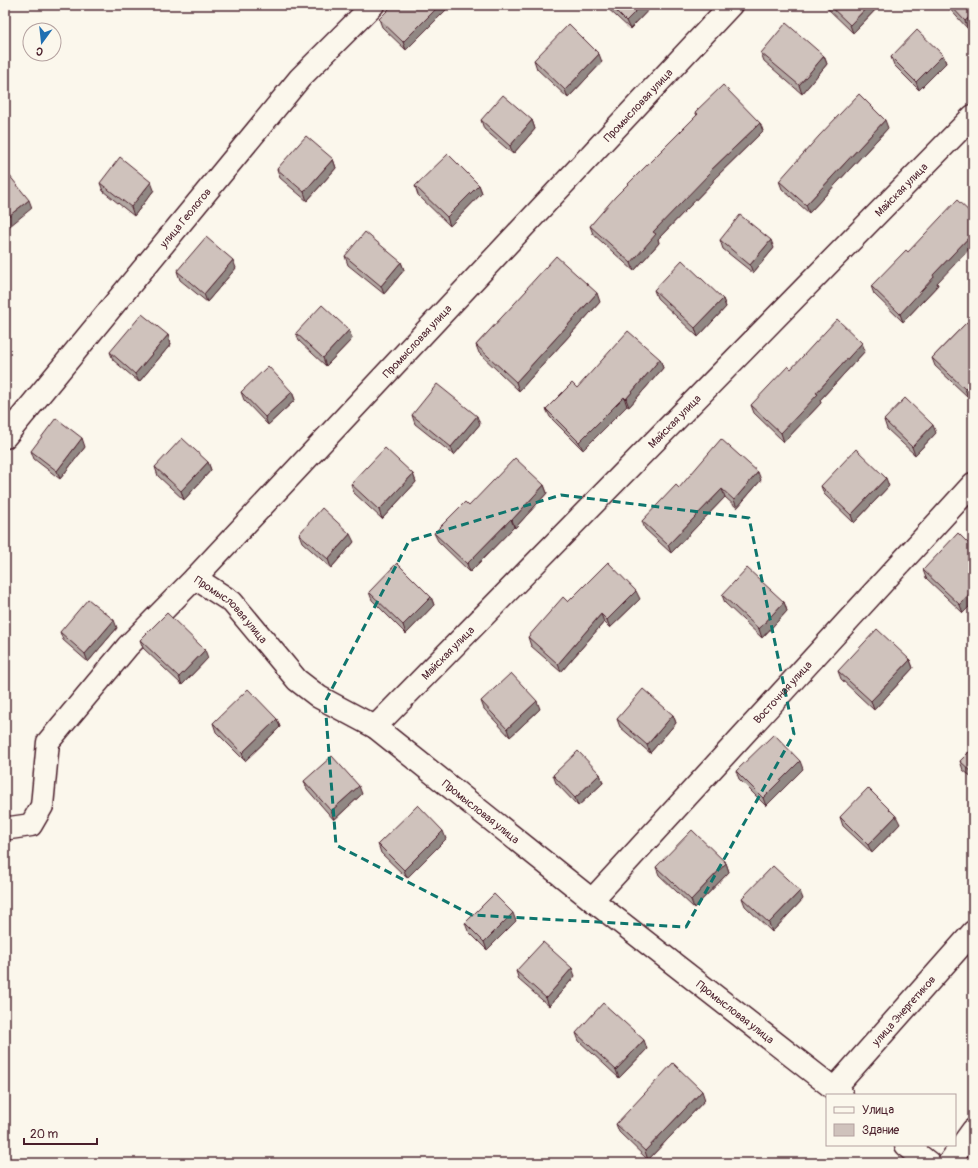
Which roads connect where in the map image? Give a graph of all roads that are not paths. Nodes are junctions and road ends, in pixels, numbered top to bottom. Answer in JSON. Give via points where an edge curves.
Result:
{"nodes":[{"id":1,"x":373,"y":5,"type":"edge"},
{"id":2,"x":731,"y":5,"type":"edge"},
{"id":3,"x":973,"y":116,"type":"edge"},
{"id":4,"x":5,"y":437,"type":"edge"},
{"id":5,"x":973,"y":484,"type":"edge"},
{"id":6,"x":195,"y":578,"type":"junction"},
{"id":7,"x":375,"y":727,"type":"junction"},
{"id":8,"x":5,"y":827,"type":"edge"},
{"id":9,"x":592,"y":900,"type":"junction"},
{"id":10,"x":973,"y":932,"type":"edge"},
{"id":11,"x":838,"y":1092,"type":"edge"},
{"id":12,"x":973,"y":1130,"type":"edge"},
{"id":13,"x":907,"y":1146,"type":"edge"},
{"id":14,"x":930,"y":1163,"type":"edge"},
{"id":15,"x":949,"y":1163,"type":"edge"}],
"edges":[{"from":1,"to":4,"type":"street","name":"улица Геологов","via":[[300,78]]},
{"from":2,"to":6,"type":"street","name":"Промысловая улица"},
{"from":3,"to":7,"type":"street","name":"Майская улица"},
{"from":5,"to":9,"type":"street","name":"Восточная улица"},
{"from":6,"to":7,"type":"street","name":"Промысловая улица","via":[[232,602],[297,680],[319,697]]},
{"from":6,"to":8,"type":"street","via":[[128,646],[48,742],[42,806],[31,825]]},
{"from":7,"to":9,"type":"street","name":"Промысловая улица"},
{"from":9,"to":11,"type":"street","name":"Промысловая улица"},
{"from":10,"to":11,"type":"street","name":"улица Энергетиков"},
{"from":12,"to":15,"type":"street"},
{"from":13,"to":14,"type":"street"}]}
